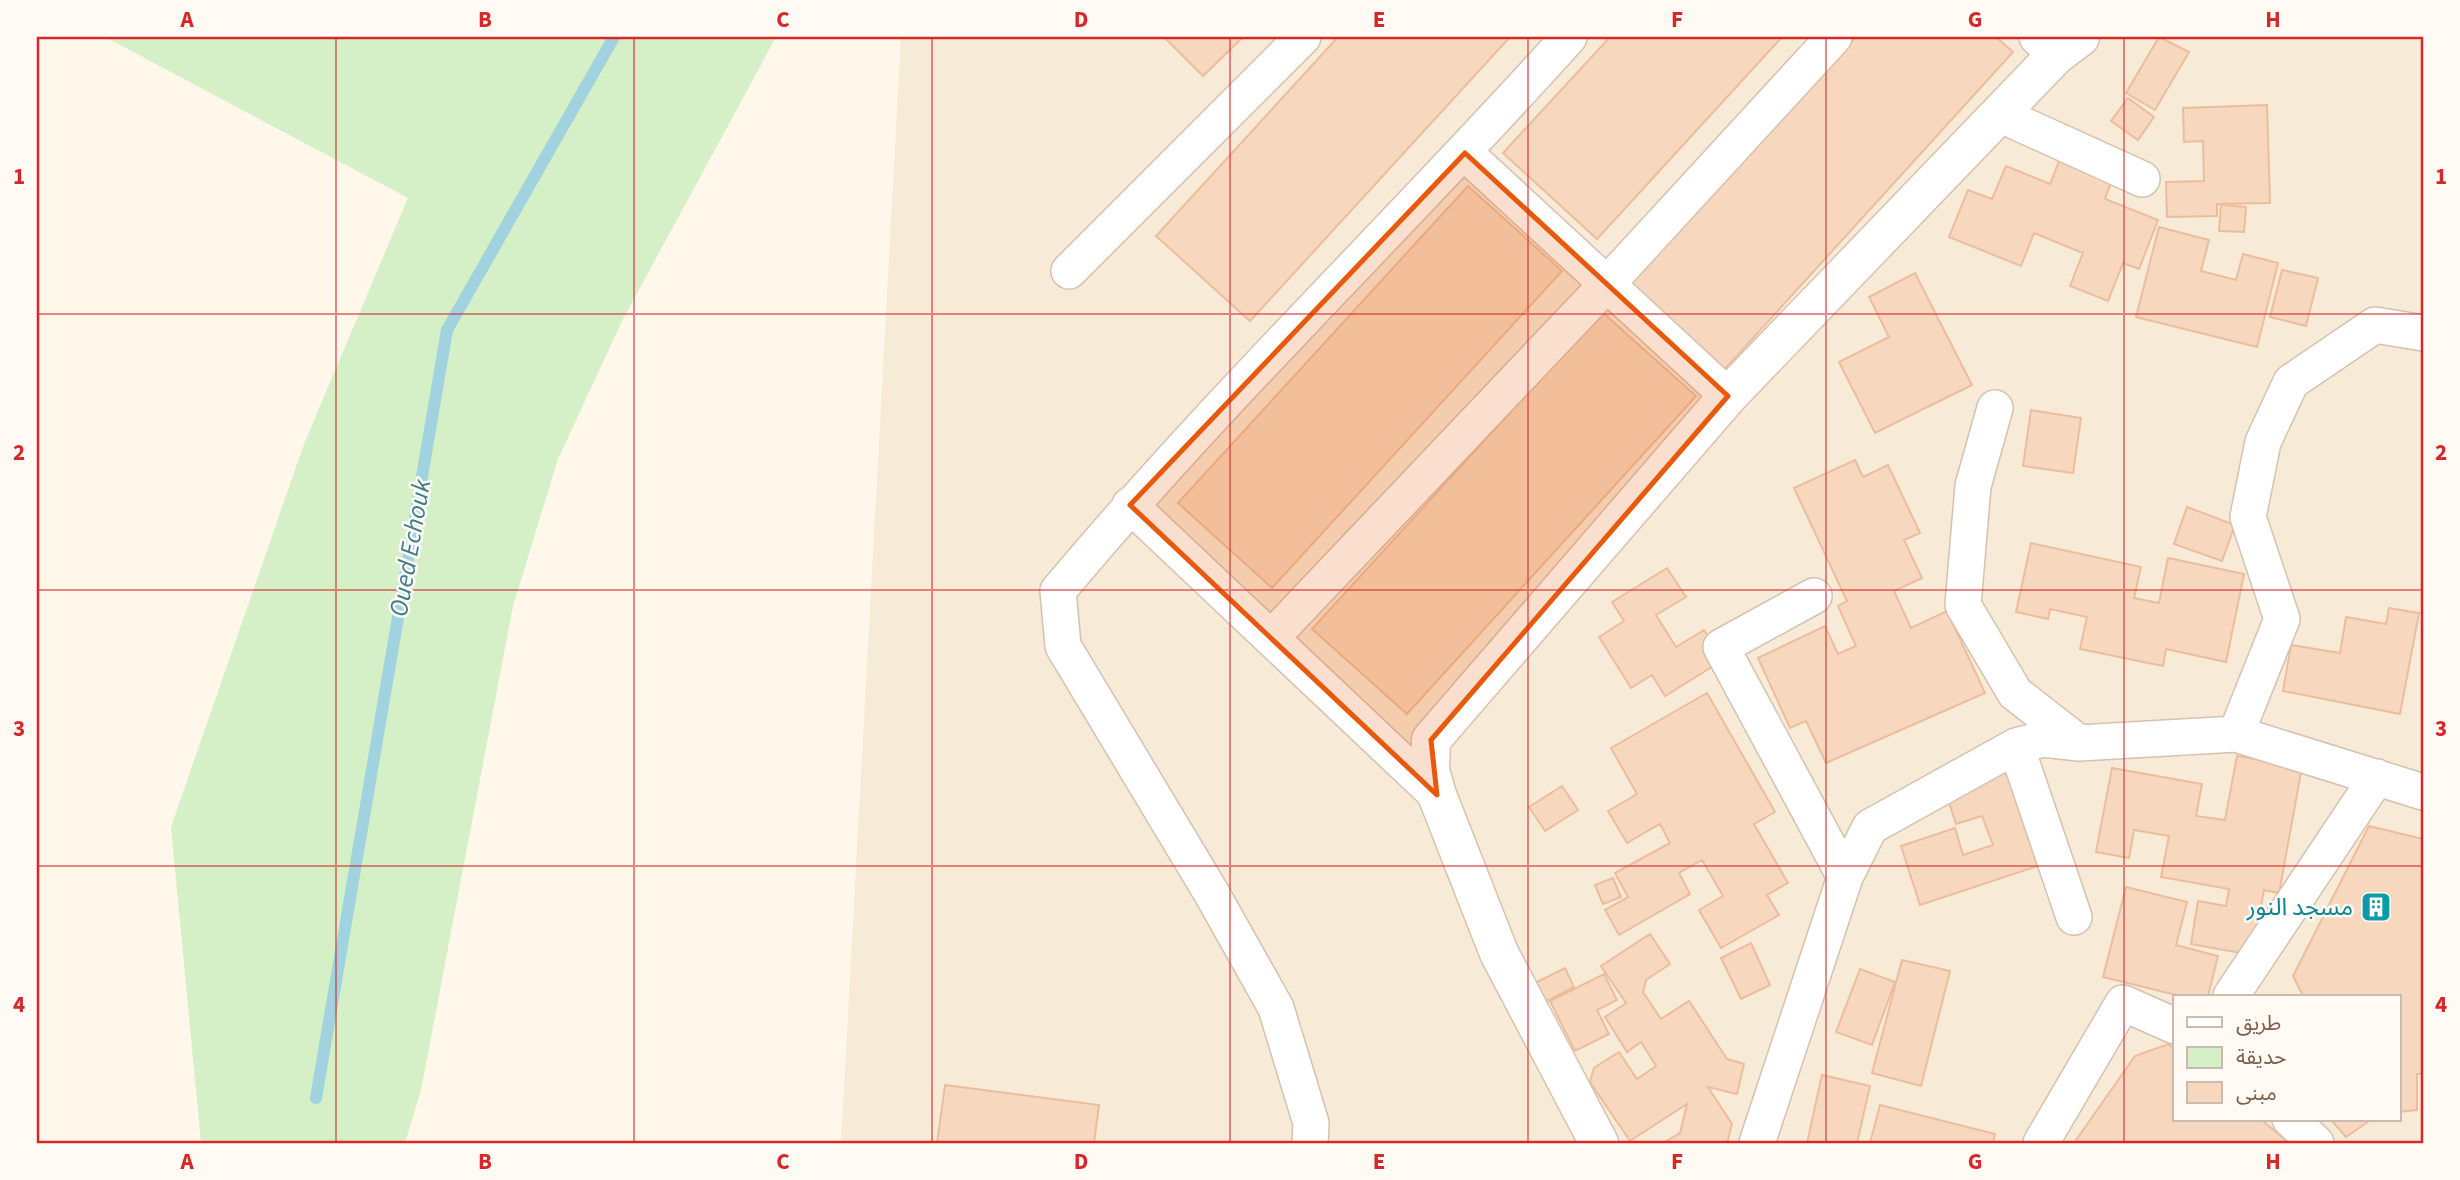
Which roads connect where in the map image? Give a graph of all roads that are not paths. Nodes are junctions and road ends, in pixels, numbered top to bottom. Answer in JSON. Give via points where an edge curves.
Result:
{"nodes":[{"id":1,"x":1303,"y":37,"type":"edge"},
{"id":2,"x":1569,"y":37,"type":"edge"},
{"id":3,"x":1834,"y":37,"type":"edge"},
{"id":4,"x":2058,"y":43,"type":"edge"},
{"id":5,"x":1999,"y":114,"type":"junction"},
{"id":6,"x":1465,"y":153,"type":"junction"},
{"id":7,"x":2142,"y":179,"type":"dead end"},
{"id":8,"x":1069,"y":271,"type":"dead end"},
{"id":9,"x":1607,"y":284,"type":"junction"},
{"id":10,"x":2423,"y":333,"type":"edge"},
{"id":11,"x":1728,"y":396,"type":"junction"},
{"id":12,"x":1995,"y":408,"type":"dead end"},
{"id":13,"x":1130,"y":505,"type":"junction"},
{"id":14,"x":1814,"y":596,"type":"dead end"},
{"id":15,"x":1272,"y":637,"type":"junction"},
{"id":16,"x":2236,"y":734,"type":"junction"},
{"id":17,"x":2078,"y":743,"type":"junction"},
{"id":18,"x":2016,"y":747,"type":"junction"},
{"id":19,"x":2377,"y":778,"type":"junction"},
{"id":20,"x":2423,"y":792,"type":"edge"},
{"id":21,"x":1437,"y":795,"type":"junction"},
{"id":22,"x":1845,"y":877,"type":"junction"},
{"id":23,"x":2074,"y":917,"type":"dead end"},
{"id":24,"x":2232,"y":995,"type":"edge"},
{"id":25,"x":2173,"y":1025,"type":"edge"},
{"id":26,"x":2291,"y":1120,"type":"edge"},
{"id":27,"x":1310,"y":1143,"type":"edge"},
{"id":28,"x":1599,"y":1143,"type":"edge"},
{"id":29,"x":1757,"y":1143,"type":"edge"},
{"id":30,"x":2040,"y":1143,"type":"edge"},
{"id":31,"x":2316,"y":1143,"type":"edge"}],
"edges":[{"from":1,"to":8,"type":"street"},
{"from":2,"to":6,"type":"street"},
{"from":3,"to":9,"type":"street"},
{"from":4,"to":5,"type":"street"},
{"from":5,"to":7,"type":"street"},
{"from":5,"to":11,"type":"street"},
{"from":6,"to":9,"type":"street"},
{"from":6,"to":13,"type":"street"},
{"from":9,"to":11,"type":"street"},
{"from":9,"to":15,"type":"street"},
{"from":10,"to":16,"type":"street","via":[[2375,325],[2291,382],[2263,442],[2248,517],[2282,619]]},
{"from":11,"to":21,"type":"street","via":[[1431,740],[1430,769]]},
{"from":12,"to":17,"type":"street","via":[[1973,486],[1963,605],[2015,693]]},
{"from":13,"to":15,"type":"street"},
{"from":13,"to":27,"type":"street","via":[[1058,591],[1063,646],[1276,1008],[1311,1123]]},
{"from":14,"to":22,"type":"street","via":[[1721,647]]},
{"from":15,"to":21,"type":"street"},
{"from":16,"to":17,"type":"street"},
{"from":16,"to":19,"type":"street"},
{"from":17,"to":18,"type":"street","via":[[2043,739]]},
{"from":18,"to":22,"type":"street","via":[[1870,827]]},
{"from":18,"to":23,"type":"street"},
{"from":19,"to":20,"type":"street"},
{"from":19,"to":24,"type":"street"},
{"from":21,"to":28,"type":"street","via":[[1499,953]]},
{"from":22,"to":29,"type":"street"},
{"from":25,"to":30,"type":"street","via":[[2123,1003]]},
{"from":26,"to":31,"type":"street"}]}
